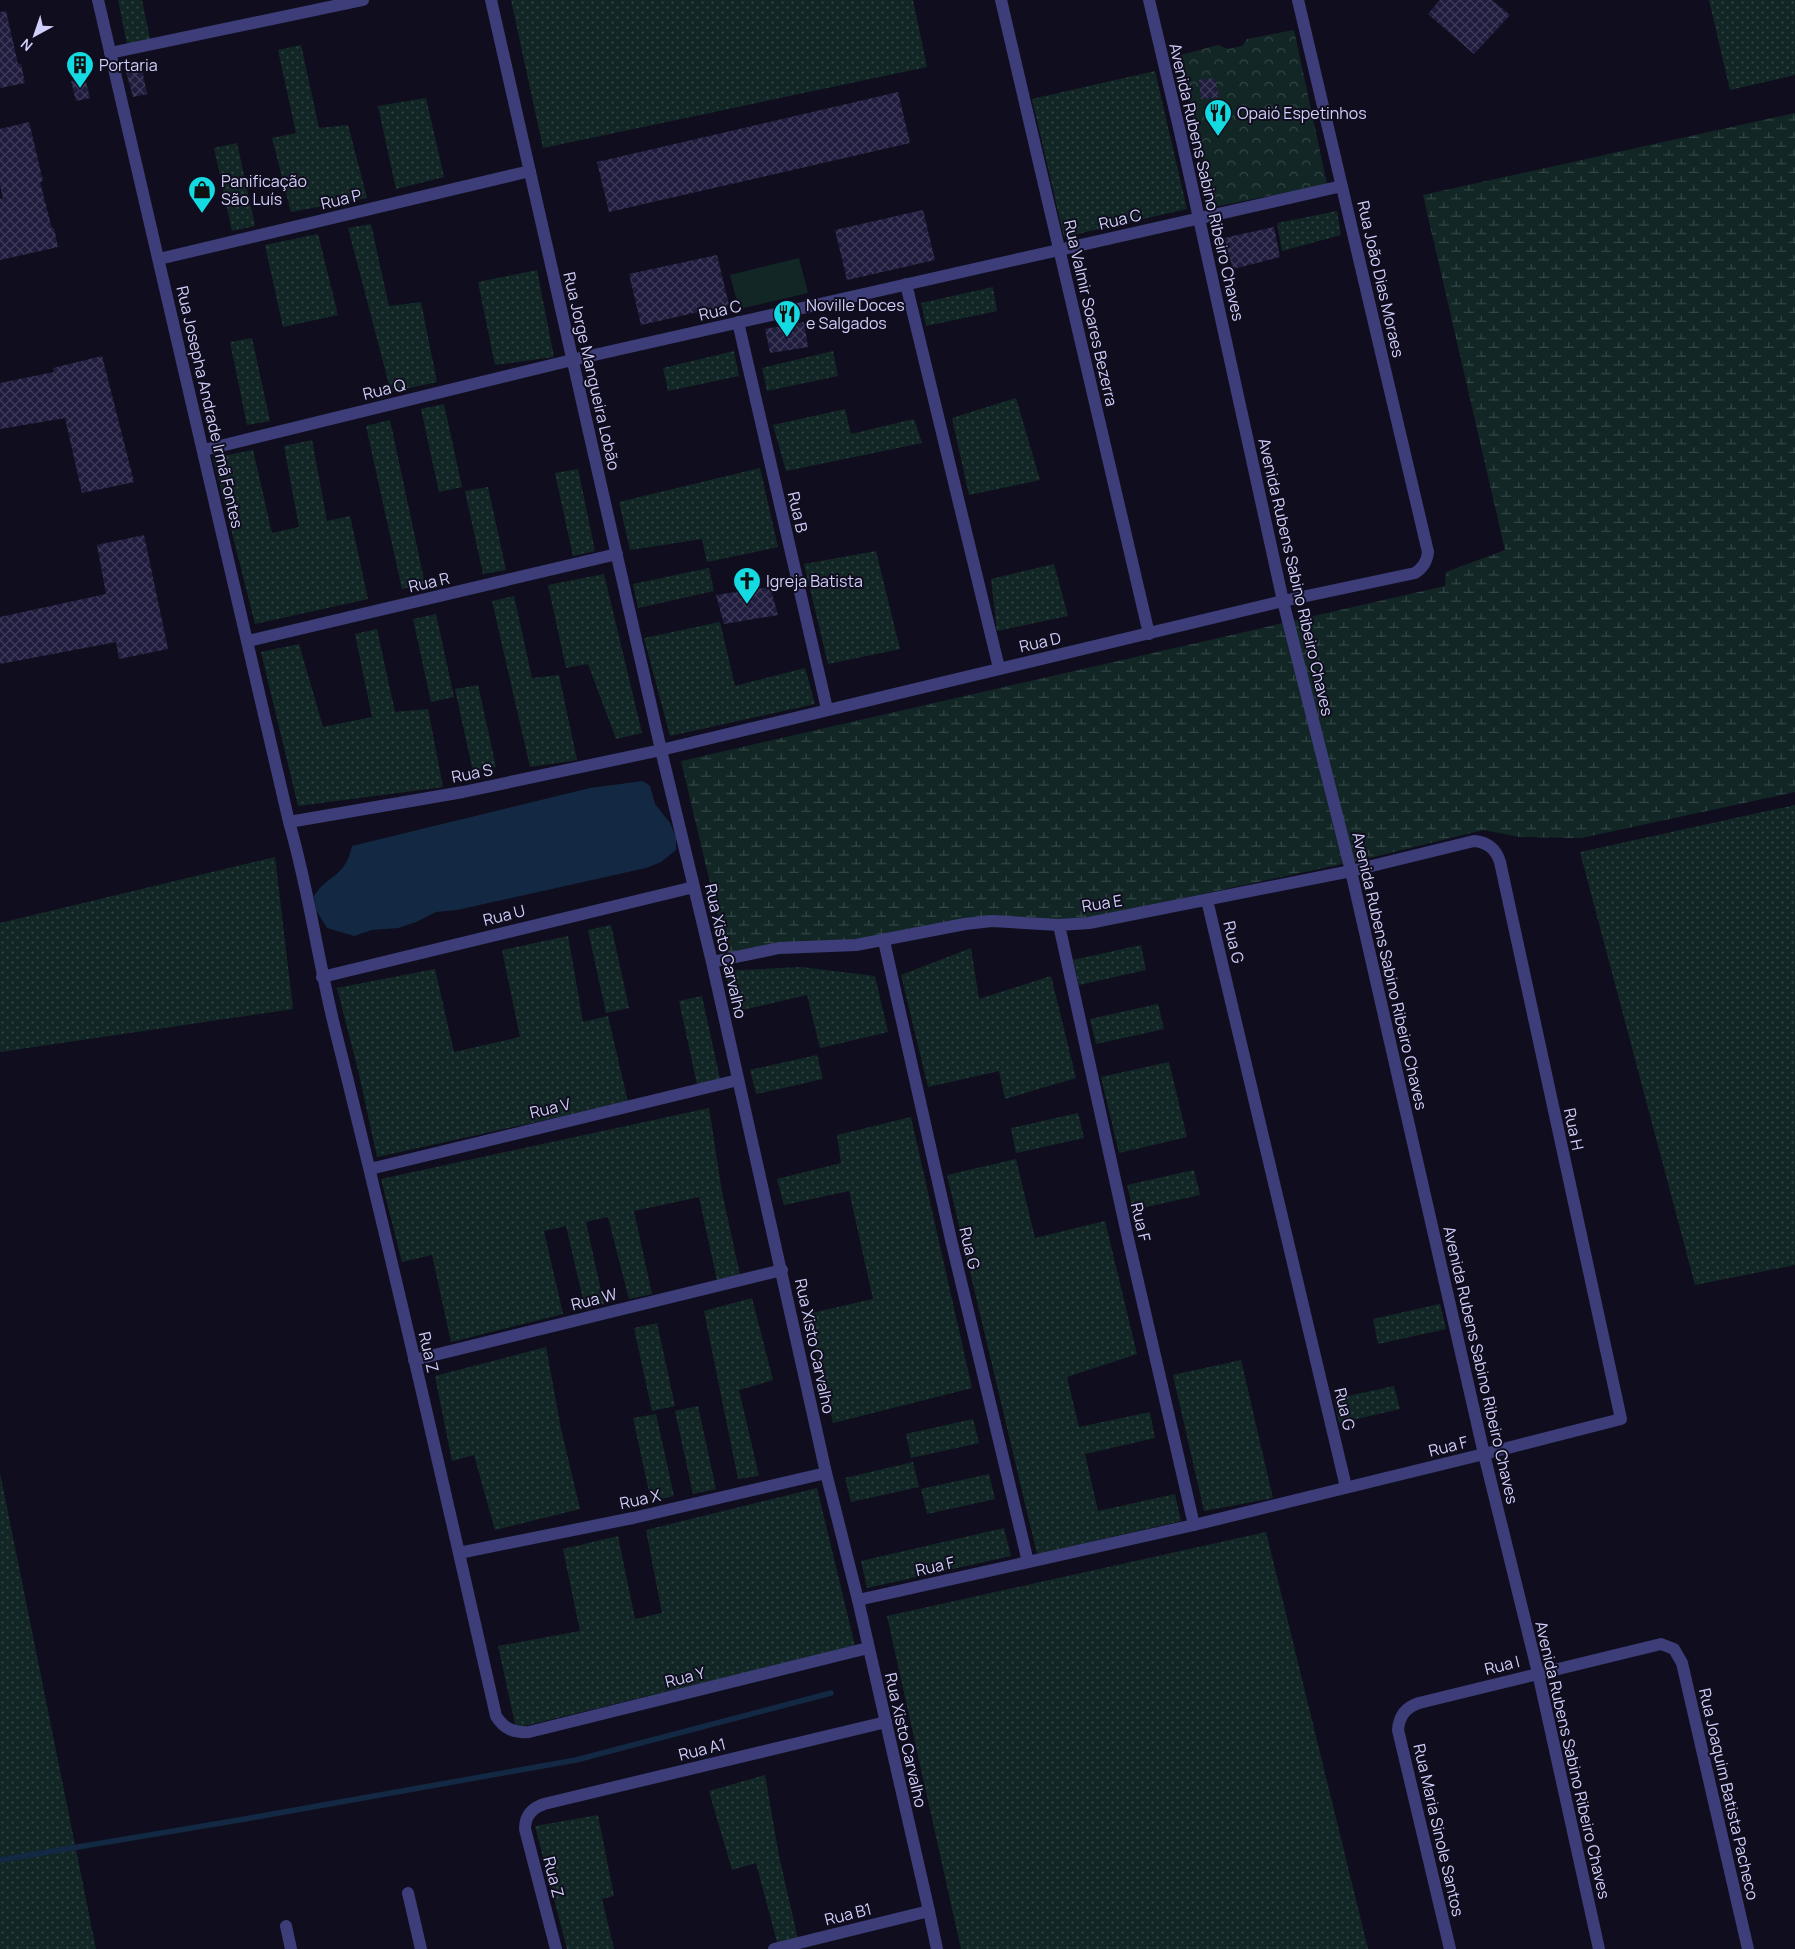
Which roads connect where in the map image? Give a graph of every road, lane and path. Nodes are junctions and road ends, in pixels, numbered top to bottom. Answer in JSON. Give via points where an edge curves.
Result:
{"nodes":[{"id":1,"x":98,"y":0,"type":"edge"},
{"id":2,"x":363,"y":0,"type":"edge"},
{"id":3,"x":491,"y":0,"type":"edge"},
{"id":4,"x":1001,"y":0,"type":"edge"},
{"id":5,"x":1149,"y":0,"type":"edge"},
{"id":6,"x":1298,"y":0,"type":"edge"},
{"id":7,"x":110,"y":53,"type":"junction"},
{"id":8,"x":530,"y":171,"type":"junction"},
{"id":9,"x":1342,"y":186,"type":"junction"},
{"id":10,"x":1199,"y":218,"type":"junction"},
{"id":11,"x":1059,"y":250,"type":"junction"},
{"id":12,"x":159,"y":259,"type":"junction"},
{"id":13,"x":906,"y":284,"type":"junction"},
{"id":14,"x":738,"y":322,"type":"junction"},
{"id":15,"x":572,"y":360,"type":"junction"},
{"id":16,"x":204,"y":450,"type":"junction"},
{"id":17,"x":617,"y":554,"type":"junction"},
{"id":18,"x":1425,"y":565,"type":"joint"},
{"id":19,"x":1283,"y":601,"type":"junction"},
{"id":20,"x":1148,"y":634,"type":"junction"},
{"id":21,"x":248,"y":641,"type":"junction"},
{"id":22,"x":999,"y":668,"type":"junction"},
{"id":23,"x":827,"y":709,"type":"junction"},
{"id":24,"x":661,"y":750,"type":"junction"},
{"id":25,"x":289,"y":822,"type":"junction"},
{"id":26,"x":1491,"y":847,"type":"joint"},
{"id":27,"x":298,"y":853,"type":"joint"},
{"id":28,"x":1351,"y":871,"type":"junction"},
{"id":29,"x":694,"y":887,"type":"junction"},
{"id":30,"x":1207,"y":900,"type":"junction"},
{"id":31,"x":1059,"y":925,"type":"junction"},
{"id":32,"x":884,"y":941,"type":"junction"},
{"id":33,"x":712,"y":962,"type":"junction"},
{"id":34,"x":322,"y":977,"type":"junction"},
{"id":35,"x":738,"y":1080,"type":"junction"},
{"id":36,"x":370,"y":1169,"type":"junction"},
{"id":37,"x":782,"y":1270,"type":"junction"},
{"id":38,"x":414,"y":1360,"type":"junction"},
{"id":39,"x":1621,"y":1419,"type":"joint"},
{"id":40,"x":1484,"y":1454,"type":"junction"},
{"id":41,"x":826,"y":1473,"type":"junction"},
{"id":42,"x":1346,"y":1487,"type":"junction"},
{"id":43,"x":1194,"y":1525,"type":"junction"},
{"id":44,"x":459,"y":1552,"type":"junction"},
{"id":45,"x":1028,"y":1562,"type":"junction"},
{"id":46,"x":858,"y":1600,"type":"junction"},
{"id":47,"x":868,"y":1648,"type":"junction"},
{"id":48,"x":1674,"y":1649,"type":"joint"},
{"id":49,"x":1538,"y":1673,"type":"junction"},
{"id":50,"x":1400,"y":1718,"type":"joint"},
{"id":51,"x":886,"y":1722,"type":"junction"},
{"id":52,"x":509,"y":1730,"type":"joint"},
{"id":53,"x":529,"y":1813,"type":"joint"},
{"id":54,"x":408,"y":1893,"type":"dead end"},
{"id":55,"x":929,"y":1912,"type":"junction"},
{"id":56,"x":286,"y":1926,"type":"dead end"},
{"id":57,"x":291,"y":1949,"type":"edge"},
{"id":58,"x":421,"y":1949,"type":"edge"},
{"id":59,"x":556,"y":1949,"type":"edge"},
{"id":60,"x":774,"y":1949,"type":"edge"},
{"id":61,"x":937,"y":1949,"type":"edge"},
{"id":62,"x":1450,"y":1949,"type":"edge"},
{"id":63,"x":1599,"y":1949,"type":"edge"},
{"id":64,"x":1748,"y":1949,"type":"edge"}],
"edges":[{"from":1,"to":7,"type":"street","name":"Rua Josepha Andrade Irmã Fontes"},
{"from":2,"to":7,"type":"street"},
{"from":3,"to":8,"type":"street","name":"Rua Jorge Mangueira Lobão"},
{"from":4,"to":11,"type":"street","name":"Rua Valmir Soares Bezerra"},
{"from":5,"to":10,"type":"street","name":"Avenida Rubens Sabino Ribeiro Chaves"},
{"from":6,"to":9,"type":"street","name":"Rua João Dias Moraes"},
{"from":7,"to":12,"type":"street","name":"Rua Josepha Andrade Irmã Fontes"},
{"from":8,"to":12,"type":"street","name":"Rua P"},
{"from":8,"to":15,"type":"street","name":"Rua Jorge Mangueira Lobão"},
{"from":9,"to":10,"type":"street","name":"Rua C"},
{"from":9,"to":18,"type":"street","name":"Rua João Dias Moraes","via":[[1428,552]]},
{"from":10,"to":11,"type":"street","name":"Rua C"},
{"from":10,"to":19,"type":"street","name":"Avenida Rubens Sabino Ribeiro Chaves"},
{"from":11,"to":13,"type":"street","name":"Rua C"},
{"from":11,"to":20,"type":"street","name":"Rua Valmir Soares Bezerra"},
{"from":12,"to":16,"type":"street","name":"Rua Josepha Andrade Irmã Fontes"},
{"from":13,"to":14,"type":"street","name":"Rua C"},
{"from":13,"to":22,"type":"street"},
{"from":14,"to":15,"type":"street","name":"Rua C"},
{"from":14,"to":23,"type":"street","name":"Rua B"},
{"from":15,"to":16,"type":"street","name":"Rua Q"},
{"from":15,"to":17,"type":"street","name":"Rua Jorge Mangueira Lobão"},
{"from":16,"to":21,"type":"street","name":"Rua Josepha Andrade Irmã Fontes"},
{"from":17,"to":21,"type":"street","name":"Rua R"},
{"from":17,"to":24,"type":"street","name":"Rua Jorge Mangueira Lobão"},
{"from":18,"to":19,"type":"street","name":"Rua D","via":[[1414,573]]},
{"from":19,"to":20,"type":"street","name":"Rua D"},
{"from":19,"to":28,"type":"street","name":"Avenida Rubens Sabino Ribeiro Chaves"},
{"from":20,"to":22,"type":"street","name":"Rua D"},
{"from":21,"to":25,"type":"street","name":"Rua Josepha Andrade Irmã Fontes"},
{"from":22,"to":23,"type":"street","name":"Rua D"},
{"from":23,"to":24,"type":"street","name":"Rua D"},
{"from":24,"to":25,"type":"street","name":"Rua S","via":[[463,792]]},
{"from":24,"to":29,"type":"street","name":"Rua Xisto Carvalho"},
{"from":25,"to":27,"type":"street","name":"Rua Josepha Andrade Irmã Fontes"},
{"from":26,"to":28,"type":"street","name":"Rua E","via":[[1474,841]]},
{"from":26,"to":39,"type":"street","name":"Rua H","via":[[1498,856]]},
{"from":27,"to":34,"type":"street","name":"Rua Z"},
{"from":28,"to":30,"type":"street","name":"Rua E"},
{"from":28,"to":40,"type":"street","name":"Avenida Rubens Sabino Ribeiro Chaves"},
{"from":29,"to":33,"type":"street","name":"Rua Xisto Carvalho"},
{"from":29,"to":34,"type":"street","name":"Rua U"},
{"from":30,"to":31,"type":"street","name":"Rua E","via":[[1089,923]]},
{"from":30,"to":42,"type":"street","name":"Rua G"},
{"from":31,"to":32,"type":"street","name":"Rua E","via":[[965,924]]},
{"from":31,"to":43,"type":"street","name":"Rua F"},
{"from":32,"to":33,"type":"street","name":"Rua E","via":[[780,948]]},
{"from":32,"to":45,"type":"street","name":"Rua G"},
{"from":33,"to":35,"type":"street","name":"Rua Xisto Carvalho"},
{"from":34,"to":36,"type":"street","name":"Rua Z"},
{"from":35,"to":36,"type":"street","name":"Rua V"},
{"from":35,"to":37,"type":"street","name":"Rua Xisto Carvalho"},
{"from":36,"to":38,"type":"street","name":"Rua Z"},
{"from":37,"to":38,"type":"street","name":"Rua W"},
{"from":37,"to":41,"type":"street","name":"Rua Xisto Carvalho"},
{"from":38,"to":44,"type":"street","name":"Rua Z"},
{"from":39,"to":40,"type":"street","name":"Rua F"},
{"from":40,"to":42,"type":"street","name":"Rua F"},
{"from":40,"to":49,"type":"street","name":"Avenida Rubens Sabino Ribeiro Chaves"},
{"from":41,"to":44,"type":"street","name":"Rua X","via":[[633,1518]]},
{"from":41,"to":46,"type":"street","name":"Rua Xisto Carvalho"},
{"from":42,"to":43,"type":"street","name":"Rua F"},
{"from":43,"to":45,"type":"street","name":"Rua F"},
{"from":44,"to":52,"type":"street","name":"Rua Z","via":[[496,1716]]},
{"from":45,"to":46,"type":"street","name":"Rua F"},
{"from":46,"to":47,"type":"street","name":"Rua Xisto Carvalho"},
{"from":47,"to":51,"type":"street","name":"Rua Xisto Carvalho"},
{"from":47,"to":52,"type":"street","name":"Rua Y","via":[[529,1732]]},
{"from":48,"to":49,"type":"street","name":"Rua I","via":[[1661,1644]]},
{"from":48,"to":64,"type":"street","name":"Rua Joaquim Batista Pacheco","via":[[1682,1662]]},
{"from":49,"to":50,"type":"street","name":"Rua I","via":[[1413,1705]]},
{"from":49,"to":63,"type":"street","name":"Avenida Rubens Sabino Ribeiro Chaves"},
{"from":50,"to":62,"type":"street","name":"Rua Maria Sinole Santos","via":[[1398,1730]]},
{"from":51,"to":53,"type":"street","name":"Rua A1","via":[[544,1804]]},
{"from":51,"to":55,"type":"street","name":"Rua Xisto Carvalho"},
{"from":53,"to":59,"type":"street","name":"Rua Z","via":[[525,1824]]},
{"from":54,"to":58,"type":"street"},
{"from":55,"to":60,"type":"street","name":"Rua B1"},
{"from":55,"to":61,"type":"street","name":"Rua Xisto Carvalho"},
{"from":56,"to":57,"type":"street"}]}
